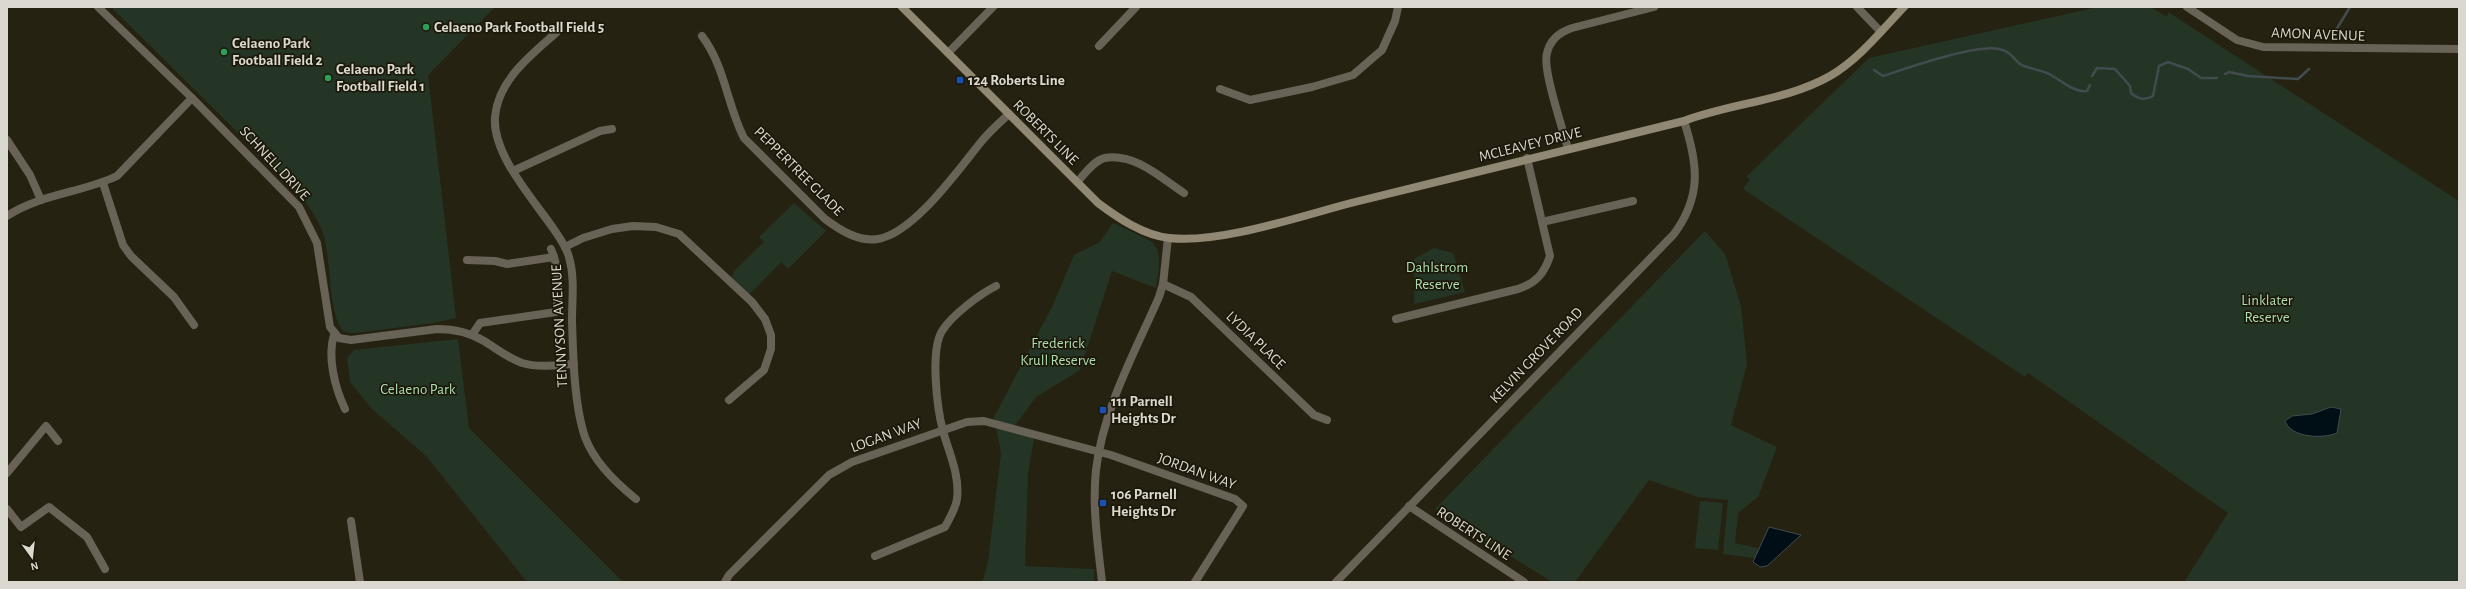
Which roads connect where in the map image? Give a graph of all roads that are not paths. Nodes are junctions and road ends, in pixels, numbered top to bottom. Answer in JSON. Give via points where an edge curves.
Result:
{"nodes":[{"id":1,"x":98,"y":7,"type":"edge"},
{"id":2,"x":902,"y":7,"type":"edge"},
{"id":3,"x":993,"y":7,"type":"edge"},
{"id":4,"x":1136,"y":7,"type":"edge"},
{"id":5,"x":1398,"y":7,"type":"edge"},
{"id":6,"x":1654,"y":7,"type":"edge"},
{"id":7,"x":1856,"y":7,"type":"edge"},
{"id":8,"x":1904,"y":7,"type":"edge"},
{"id":9,"x":2187,"y":7,"type":"edge"},
{"id":10,"x":557,"y":32,"type":"dead end"},
{"id":11,"x":1880,"y":32,"type":"junction"},
{"id":12,"x":702,"y":36,"type":"dead end"},
{"id":13,"x":1099,"y":46,"type":"dead end"},
{"id":14,"x":2459,"y":49,"type":"edge"},
{"id":15,"x":948,"y":53,"type":"junction"},
{"id":16,"x":1220,"y":89,"type":"dead end"},
{"id":17,"x":192,"y":98,"type":"junction"},
{"id":18,"x":1008,"y":114,"type":"junction"},
{"id":19,"x":1684,"y":121,"type":"junction"},
{"id":20,"x":612,"y":129,"type":"dead end"},
{"id":21,"x":7,"y":140,"type":"edge"},
{"id":22,"x":1568,"y":149,"type":"junction"},
{"id":23,"x":1527,"y":158,"type":"junction"},
{"id":24,"x":513,"y":171,"type":"junction"},
{"id":25,"x":103,"y":182,"type":"junction"},
{"id":26,"x":1077,"y":182,"type":"junction"},
{"id":27,"x":1184,"y":193,"type":"dead end"},
{"id":28,"x":41,"y":200,"type":"junction"},
{"id":29,"x":1633,"y":200,"type":"dead end"},
{"id":30,"x":7,"y":216,"type":"edge"},
{"id":31,"x":1542,"y":222,"type":"junction"},
{"id":32,"x":1168,"y":238,"type":"junction"},
{"id":33,"x":565,"y":247,"type":"junction"},
{"id":34,"x":467,"y":260,"type":"dead end"},
{"id":35,"x":1163,"y":284,"type":"junction"},
{"id":36,"x":996,"y":286,"type":"dead end"},
{"id":37,"x":1396,"y":319,"type":"dead end"},
{"id":38,"x":194,"y":325,"type":"dead end"},
{"id":39,"x":334,"y":335,"type":"junction"},
{"id":40,"x":472,"y":335,"type":"junction"},
{"id":41,"x":574,"y":364,"type":"junction"},
{"id":42,"x":729,"y":400,"type":"dead end"},
{"id":43,"x":345,"y":409,"type":"dead end"},
{"id":44,"x":1327,"y":420,"type":"dead end"},
{"id":45,"x":943,"y":430,"type":"junction"},
{"id":46,"x":58,"y":441,"type":"dead end"},
{"id":47,"x":1099,"y":452,"type":"junction"},
{"id":48,"x":7,"y":473,"type":"edge"},
{"id":49,"x":636,"y":499,"type":"dead end"},
{"id":50,"x":1409,"y":506,"type":"junction"},
{"id":51,"x":7,"y":509,"type":"edge"},
{"id":52,"x":351,"y":521,"type":"dead end"},
{"id":53,"x":875,"y":556,"type":"dead end"},
{"id":54,"x":105,"y":569,"type":"dead end"},
{"id":55,"x":360,"y":582,"type":"edge"},
{"id":56,"x":725,"y":582,"type":"edge"},
{"id":57,"x":1102,"y":582,"type":"edge"},
{"id":58,"x":1195,"y":582,"type":"edge"},
{"id":59,"x":1336,"y":582,"type":"edge"},
{"id":60,"x":1524,"y":582,"type":"edge"}],
"edges":[{"from":1,"to":17,"type":"street","name":"SCHNELL DRIVE"},
{"from":2,"to":15,"type":"main road","name":"ROBERTS LINE"},
{"from":3,"to":15,"type":"street"},
{"from":4,"to":13,"type":"street"},
{"from":5,"to":16,"type":"street","via":[[1395,21],[1382,50],[1353,75],[1250,100]]},
{"from":6,"to":22,"type":"street","via":[[1572,28],[1563,32],[1551,45],[1547,52],[1547,68]]},
{"from":7,"to":11,"type":"street"},
{"from":8,"to":11,"type":"main road"},
{"from":9,"to":14,"type":"street","name":"AMON AVENUE","via":[[2237,40],[2263,47]]},
{"from":10,"to":24,"type":"street","name":"TENNYSON AVENUE","via":[[517,68],[499,100],[495,118],[498,138]]},
{"from":11,"to":19,"type":"main road","name":"MCLEAVEY DRIVE","via":[[1842,68],[1812,85]]},
{"from":12,"to":18,"type":"street","name":"PEPPERTREE GLADE","via":[[717,58],[736,124],[744,138],[825,219],[839,229],[860,238],[878,239],[908,225],[954,177],[982,141]]},
{"from":15,"to":18,"type":"main road","name":"ROBERTS LINE"},
{"from":17,"to":25,"type":"street","via":[[117,176]]},
{"from":17,"to":39,"type":"street","name":"SCHNELL DRIVE","via":[[286,192],[306,219],[317,244],[328,320]]},
{"from":18,"to":26,"type":"main road","name":"ROBERTS LINE"},
{"from":19,"to":22,"type":"main road","name":"MCLEAVEY DRIVE"},
{"from":19,"to":50,"type":"street","name":"KELVIN GROVE ROAD","via":[[1695,166],[1693,199],[1687,217],[1674,234]]},
{"from":20,"to":24,"type":"street","via":[[600,131]]},
{"from":21,"to":28,"type":"street","via":[[30,175]]},
{"from":22,"to":23,"type":"main road","name":"MCLEAVEY DRIVE"},
{"from":23,"to":31,"type":"street"},
{"from":23,"to":32,"type":"main road","name":"MCLEAVEY DRIVE","via":[[1261,226],[1216,236]]},
{"from":24,"to":33,"type":"street","name":"TENNYSON AVENUE"},
{"from":25,"to":28,"type":"street"},
{"from":25,"to":38,"type":"street","via":[[123,245],[174,298]]},
{"from":26,"to":27,"type":"street","via":[[1104,158],[1134,160]]},
{"from":26,"to":32,"type":"main road","name":"ROBERTS LINE","via":[[1117,218]]},
{"from":28,"to":30,"type":"street"},
{"from":29,"to":31,"type":"street"},
{"from":31,"to":37,"type":"street","via":[[1550,256],[1545,271],[1532,284]]},
{"from":32,"to":35,"type":"street"},
{"from":33,"to":41,"type":"street","name":"TENNYSON AVENUE","via":[[570,263],[574,298]]},
{"from":33,"to":42,"type":"street","via":[[612,229],[633,226],[679,234],[752,302],[765,318],[771,335],[771,349],[764,370]]},
{"from":34,"to":40,"type":"street","via":[[507,264],[553,253],[559,298],[556,312],[480,323]]},
{"from":35,"to":44,"type":"street","name":"LYDIA PLACE","via":[[1191,297],[1314,415]]},
{"from":35,"to":47,"type":"street","via":[[1117,390]]},
{"from":36,"to":45,"type":"street","via":[[977,296],[942,331],[936,366]]},
{"from":39,"to":40,"type":"street","via":[[351,340],[437,329],[450,329]]},
{"from":39,"to":43,"type":"street","name":"SCHNELL DRIVE","via":[[332,343],[337,392]]},
{"from":40,"to":41,"type":"street","via":[[523,363],[538,366]]},
{"from":41,"to":49,"type":"street","name":"TENNYSON AVENUE","via":[[585,437],[602,466],[618,485]]},
{"from":45,"to":47,"type":"street","name":"LOGAN WAY","via":[[967,422],[984,421]]},
{"from":45,"to":53,"type":"street","via":[[957,483],[957,501],[945,527]]},
{"from":45,"to":56,"type":"street","name":"LOGAN WAY","via":[[852,462],[829,475],[729,575]]},
{"from":46,"to":48,"type":"street","via":[[46,426]]},
{"from":47,"to":57,"type":"street","via":[[1095,492]]},
{"from":47,"to":58,"type":"street","name":"JORDAN WAY","via":[[1235,499],[1243,506]]},
{"from":50,"to":59,"type":"street","name":"KELVIN GROVE ROAD"},
{"from":50,"to":60,"type":"street","name":"ROBERTS LINE"},
{"from":51,"to":54,"type":"street","via":[[21,527],[49,507],[87,537]]},
{"from":52,"to":55,"type":"street"}]}
